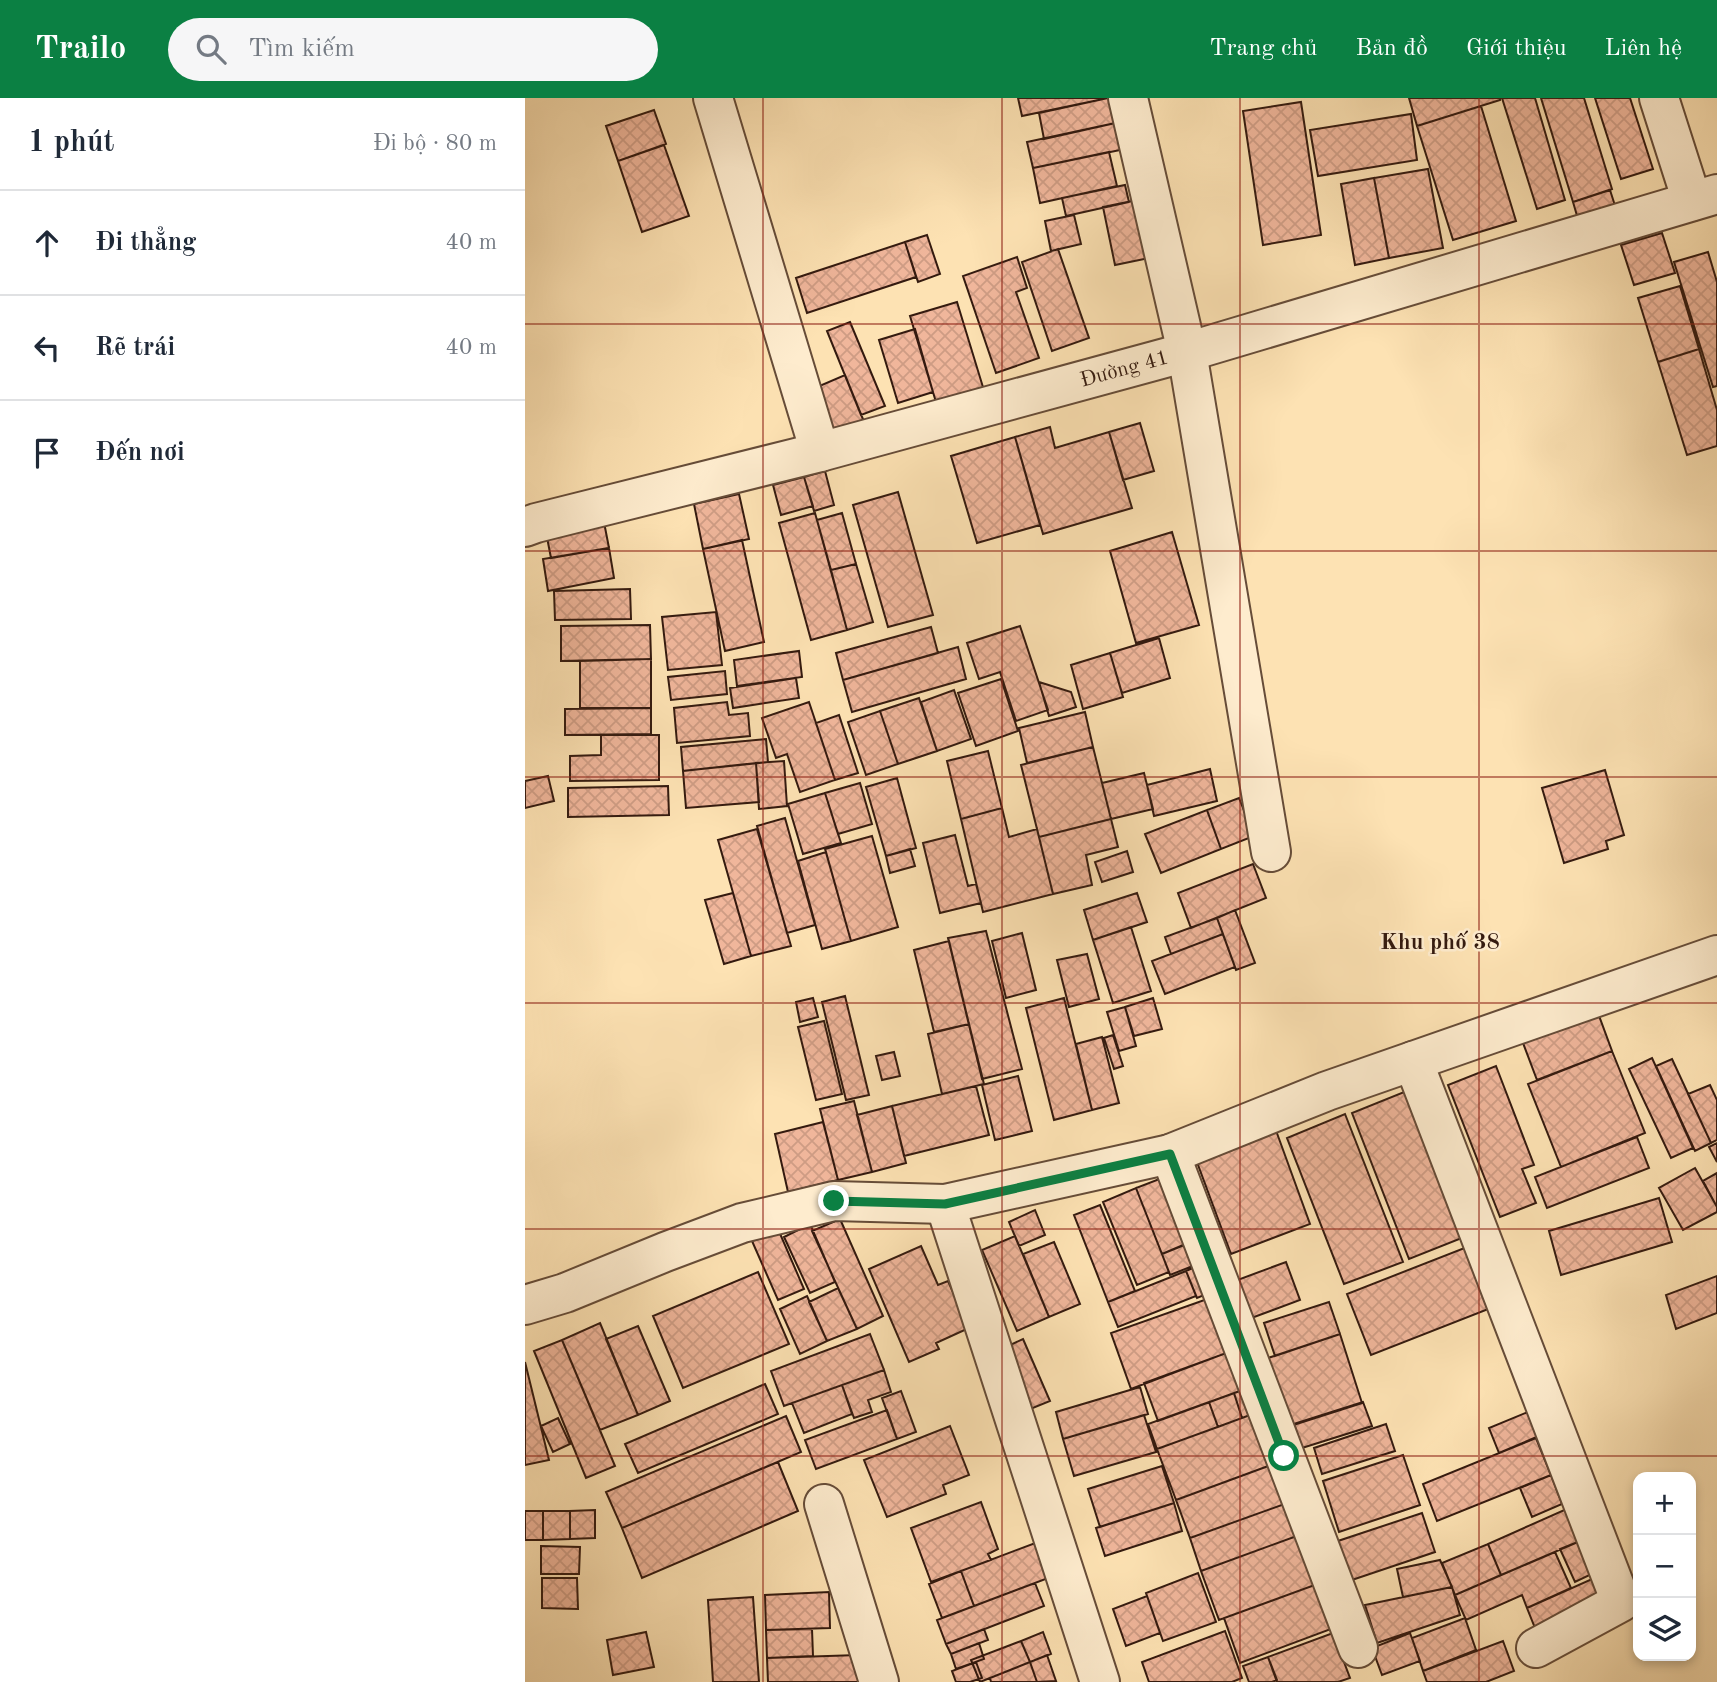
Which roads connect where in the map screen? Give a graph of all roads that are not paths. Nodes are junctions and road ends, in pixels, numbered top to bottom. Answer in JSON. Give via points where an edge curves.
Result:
{"nodes":[{"id":1,"x":713,"y":98,"type":"edge"},
{"id":2,"x":1128,"y":98,"type":"edge"},
{"id":3,"x":1660,"y":98,"type":"edge"},
{"id":4,"x":1704,"y":197,"type":"edge"},
{"id":5,"x":1187,"y":352,"type":"junction"},
{"id":6,"x":820,"y":452,"type":"junction"},
{"id":7,"x":525,"y":527,"type":"edge"},
{"id":8,"x":1271,"y":852,"type":"dead end"},
{"id":9,"x":1717,"y":955,"type":"edge"},
{"id":10,"x":1413,"y":1061,"type":"junction"},
{"id":11,"x":1170,"y":1154,"type":"junction"},
{"id":12,"x":945,"y":1204,"type":"junction"},
{"id":13,"x":525,"y":1306,"type":"edge"},
{"id":14,"x":824,"y":1504,"type":"dead end"},
{"id":15,"x":1357,"y":1648,"type":"dead end"},
{"id":16,"x":1536,"y":1648,"type":"dead end"},
{"id":17,"x":879,"y":1682,"type":"edge"},
{"id":18,"x":1100,"y":1682,"type":"edge"}],
"edges":[{"from":1,"to":6,"type":"street"},
{"from":2,"to":5,"type":"street"},
{"from":3,"to":4,"type":"street"},
{"from":4,"to":5,"type":"street","name":"Đường 41"},
{"from":5,"to":6,"type":"street","name":"Đường 41"},
{"from":5,"to":8,"type":"street"},
{"from":6,"to":7,"type":"street","name":"Đường 41"},
{"from":9,"to":10,"type":"street"},
{"from":10,"to":11,"type":"street"},
{"from":10,"to":16,"type":"street","via":[[1621,1602]]},
{"from":11,"to":12,"type":"street"},
{"from":11,"to":15,"type":"street"},
{"from":12,"to":13,"type":"street","via":[[834,1201],[782,1213],[742,1223]]},
{"from":12,"to":18,"type":"street"},
{"from":14,"to":17,"type":"street"}]}
